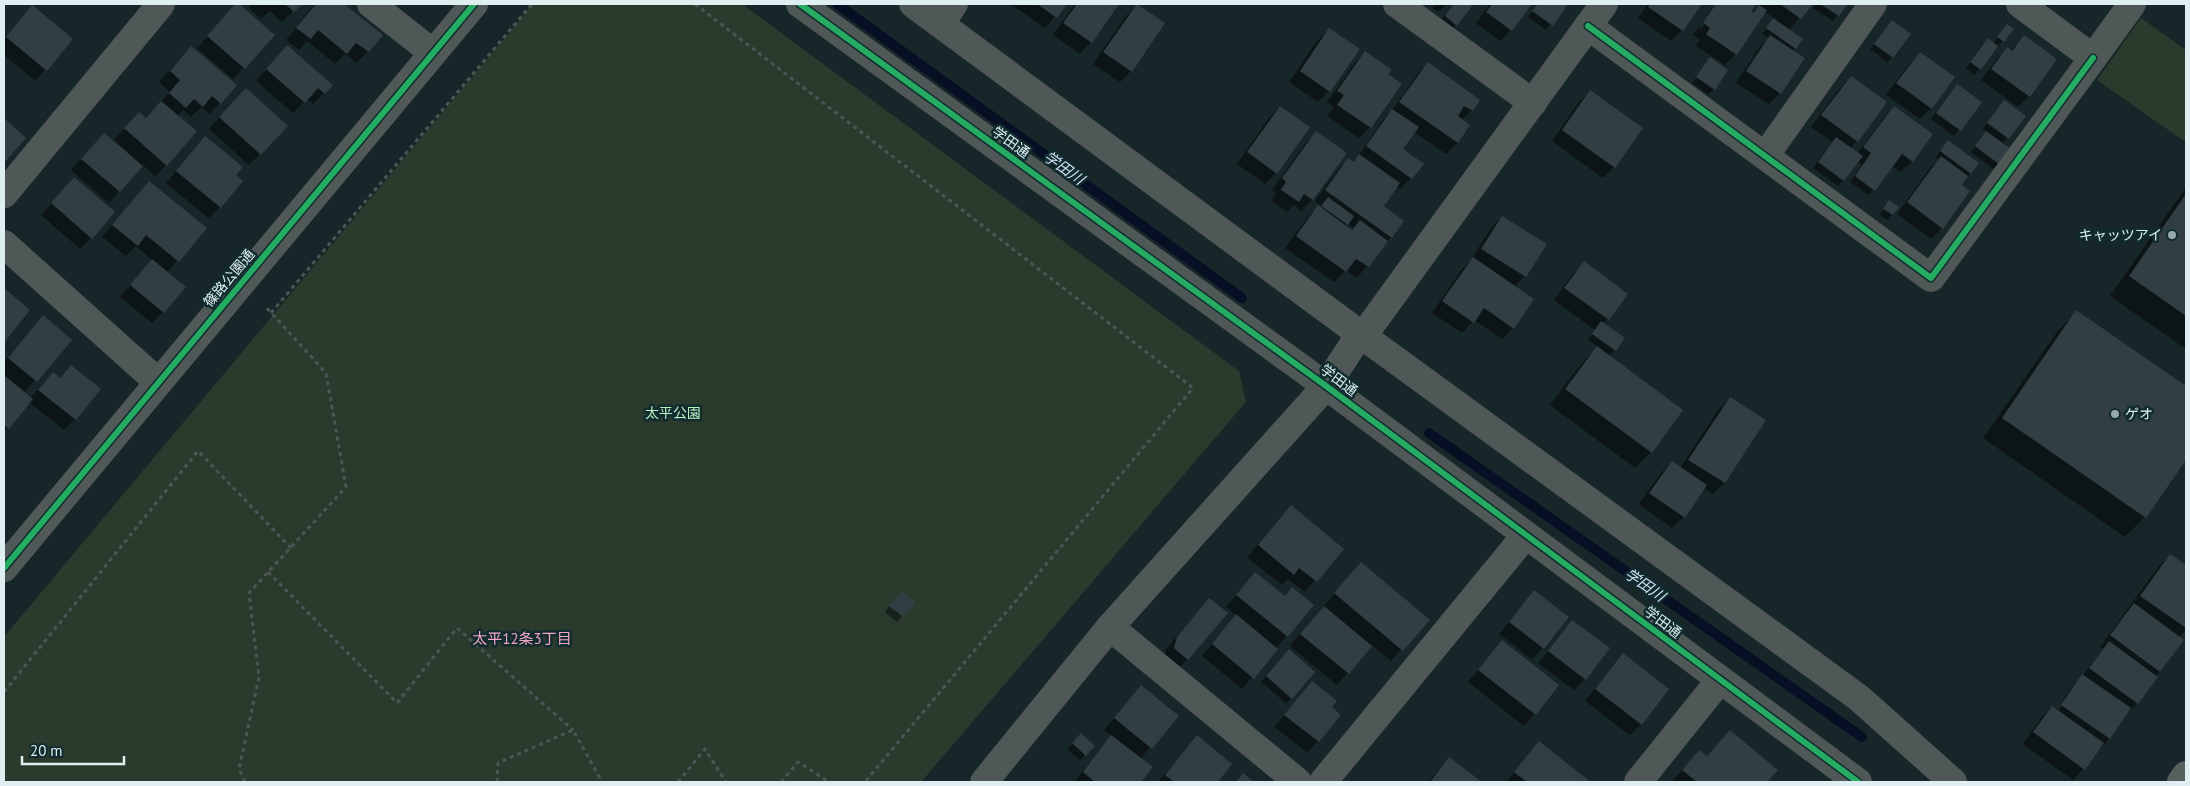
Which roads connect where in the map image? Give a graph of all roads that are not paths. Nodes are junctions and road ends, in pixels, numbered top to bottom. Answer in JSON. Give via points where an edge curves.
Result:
{"nodes":[{"id":1,"x":161,"y":4,"type":"edge"},
{"id":2,"x":371,"y":4,"type":"edge"},
{"id":3,"x":474,"y":4,"type":"edge"},
{"id":4,"x":800,"y":4,"type":"edge"},
{"id":5,"x":913,"y":4,"type":"edge"},
{"id":6,"x":1397,"y":4,"type":"edge"},
{"id":7,"x":1604,"y":4,"type":"edge"},
{"id":8,"x":1873,"y":4,"type":"edge"},
{"id":9,"x":2020,"y":4,"type":"edge"},
{"id":10,"x":2132,"y":4,"type":"edge"},
{"id":11,"x":947,"y":14,"type":"edge"},
{"id":12,"x":1588,"y":26,"type":"junction"},
{"id":13,"x":433,"y":53,"type":"junction"},
{"id":14,"x":2093,"y":58,"type":"junction"},
{"id":15,"x":1532,"y":103,"type":"junction"},
{"id":16,"x":1765,"y":156,"type":"junction"},
{"id":17,"x":4,"y":194,"type":"edge"},
{"id":18,"x":4,"y":244,"type":"edge"},
{"id":19,"x":1362,"y":335,"type":"junction"},
{"id":20,"x":158,"y":382,"type":"junction"},
{"id":21,"x":1326,"y":386,"type":"junction"},
{"id":22,"x":1526,"y":536,"type":"junction"},
{"id":23,"x":4,"y":568,"type":"edge"},
{"id":24,"x":1110,"y":627,"type":"junction"},
{"id":25,"x":1720,"y":680,"type":"junction"},
{"id":26,"x":2186,"y":775,"type":"edge"},
{"id":27,"x":984,"y":782,"type":"edge"},
{"id":28,"x":1298,"y":782,"type":"edge"},
{"id":29,"x":1323,"y":782,"type":"edge"},
{"id":30,"x":1638,"y":782,"type":"edge"},
{"id":31,"x":1858,"y":782,"type":"edge"},
{"id":32,"x":1953,"y":782,"type":"edge"},
{"id":33,"x":2181,"y":782,"type":"edge"}],
"edges":[{"from":1,"to":17,"type":"street"},
{"from":2,"to":13,"type":"street"},
{"from":3,"to":13,"type":"street","name":"篠路公園通"},
{"from":4,"to":21,"type":"street","name":"学田通"},
{"from":5,"to":11,"type":"street"},
{"from":6,"to":15,"type":"street"},
{"from":7,"to":12,"type":"street"},
{"from":8,"to":16,"type":"street"},
{"from":9,"to":14,"type":"street"},
{"from":10,"to":14,"type":"street"},
{"from":11,"to":19,"type":"street"},
{"from":12,"to":15,"type":"street"},
{"from":12,"to":16,"type":"street"},
{"from":13,"to":20,"type":"street","name":"篠路公園通"},
{"from":14,"to":16,"type":"street","via":[[1931,278]]},
{"from":15,"to":19,"type":"street"},
{"from":18,"to":20,"type":"street"},
{"from":19,"to":21,"type":"street"},
{"from":19,"to":32,"type":"street","via":[[1859,698]]},
{"from":20,"to":23,"type":"street","name":"篠路公園通"},
{"from":21,"to":22,"type":"street","name":"学田通"},
{"from":21,"to":24,"type":"street"},
{"from":22,"to":25,"type":"street","name":"学田通"},
{"from":22,"to":29,"type":"street"},
{"from":24,"to":27,"type":"street"},
{"from":24,"to":28,"type":"street"},
{"from":25,"to":30,"type":"street"},
{"from":25,"to":31,"type":"street","name":"学田通"},
{"from":26,"to":33,"type":"main road"}]}
